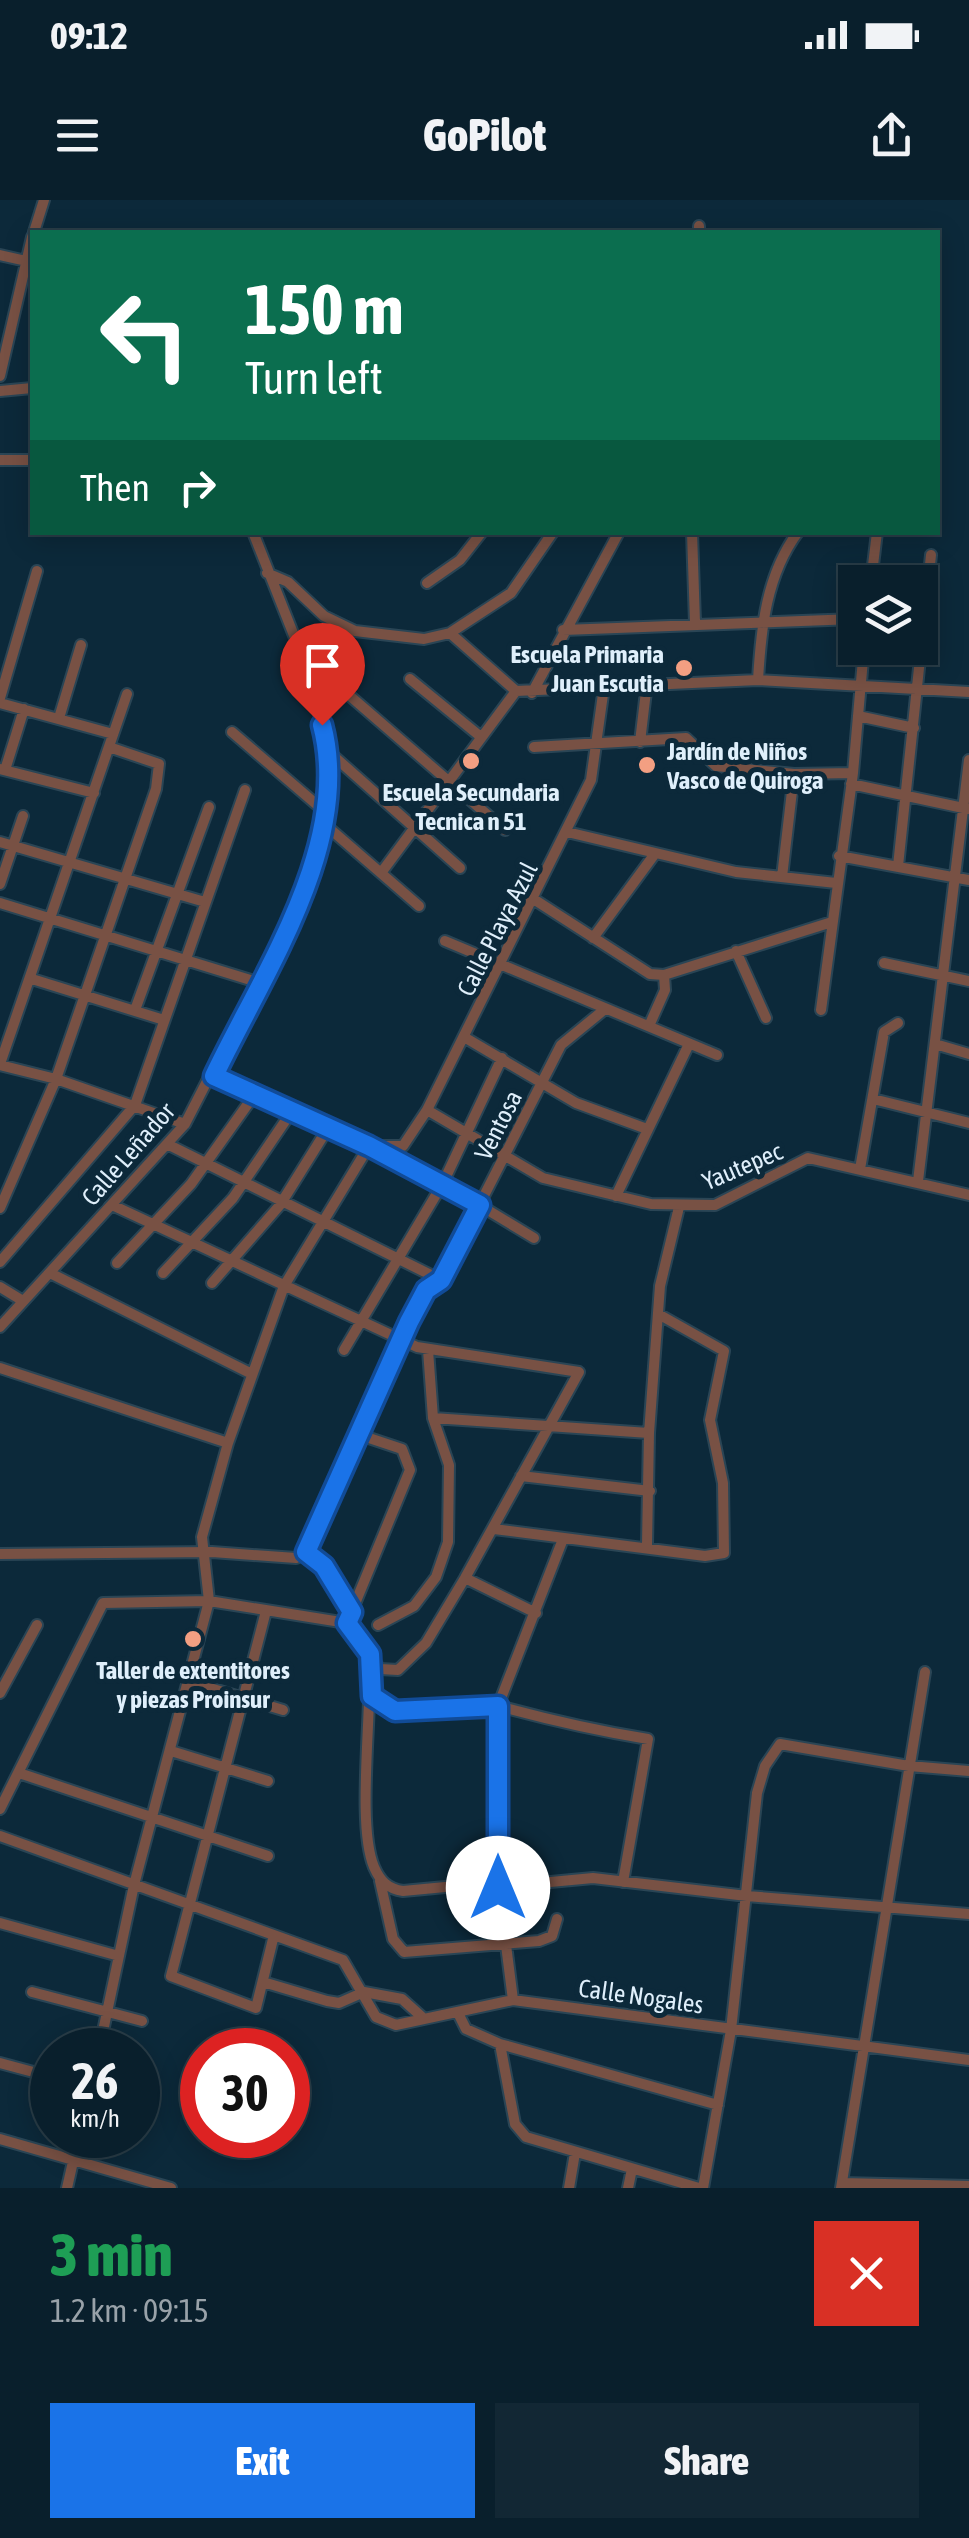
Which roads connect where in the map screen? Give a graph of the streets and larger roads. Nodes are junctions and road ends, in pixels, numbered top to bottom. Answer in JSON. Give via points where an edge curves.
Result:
{"nodes":[{"id":1,"x":44,"y":200,"type":"edge"},
{"id":2,"x":35,"y":230,"type":"edge"},
{"id":3,"x":30,"y":246,"type":"edge"},
{"id":4,"x":0,"y":255,"type":"edge"},
{"id":5,"x":26,"y":261,"type":"junction"},
{"id":6,"x":0,"y":376,"type":"edge"},
{"id":7,"x":30,"y":388,"type":"edge"},
{"id":8,"x":0,"y":391,"type":"edge"},
{"id":9,"x":0,"y":460,"type":"edge"},
{"id":10,"x":30,"y":460,"type":"edge"},
{"id":11,"x":254,"y":535,"type":"edge"},
{"id":12,"x":480,"y":535,"type":"edge"},
{"id":13,"x":551,"y":535,"type":"edge"},
{"id":14,"x":617,"y":535,"type":"edge"},
{"id":15,"x":691,"y":535,"type":"edge"},
{"id":16,"x":796,"y":535,"type":"edge"},
{"id":17,"x":877,"y":535,"type":"edge"},
{"id":18,"x":932,"y":555,"type":"dead end"},
{"id":19,"x":873,"y":565,"type":"edge"},
{"id":20,"x":930,"y":565,"type":"edge"},
{"id":21,"x":37,"y":571,"type":"dead end"},
{"id":22,"x":266,"y":572,"type":"junction"},
{"id":23,"x":427,"y":583,"type":"dead end"},
{"id":24,"x":838,"y":619,"type":"edge"},
{"id":25,"x":762,"y":621,"type":"junction"},
{"id":26,"x":695,"y":623,"type":"junction"},
{"id":27,"x":562,"y":630,"type":"junction"},
{"id":28,"x":450,"y":634,"type":"junction"},
{"id":29,"x":81,"y":645,"type":"dead end"},
{"id":30,"x":862,"y":665,"type":"edge"},
{"id":31,"x":919,"y":665,"type":"edge"},
{"id":32,"x":308,"y":672,"type":"junction"},
{"id":33,"x":410,"y":679,"type":"dead end"},
{"id":34,"x":758,"y":680,"type":"junction"},
{"id":35,"x":861,"y":682,"type":"junction"},
{"id":36,"x":647,"y":683,"type":"junction"},
{"id":37,"x":604,"y":687,"type":"junction"},
{"id":38,"x":918,"y":688,"type":"junction"},
{"id":39,"x":516,"y":691,"type":"junction"},
{"id":40,"x":532,"y":692,"type":"junction"},
{"id":41,"x":969,"y":692,"type":"edge"},
{"id":42,"x":126,"y":694,"type":"dead end"},
{"id":43,"x":0,"y":700,"type":"edge"},
{"id":44,"x":24,"y":709,"type":"junction"},
{"id":45,"x":858,"y":716,"type":"junction"},
{"id":46,"x":59,"y":718,"type":"junction"},
{"id":47,"x":914,"y":728,"type":"junction"},
{"id":48,"x":232,"y":732,"type":"dead end"},
{"id":49,"x":113,"y":734,"type":"junction"},
{"id":50,"x":481,"y":737,"type":"junction"},
{"id":51,"x":640,"y":742,"type":"junction"},
{"id":52,"x":596,"y":744,"type":"junction"},
{"id":53,"x":109,"y":747,"type":"junction"},
{"id":54,"x":534,"y":747,"type":"dead end"},
{"id":55,"x":329,"y":752,"type":"junction"},
{"id":56,"x":969,"y":760,"type":"edge"},
{"id":57,"x":2,"y":770,"type":"edge"},
{"id":58,"x":794,"y":774,"type":"junction"},
{"id":59,"x":852,"y":778,"type":"junction"},
{"id":60,"x":448,"y":782,"type":"junction"},
{"id":61,"x":245,"y":790,"type":"dead end"},
{"id":62,"x":94,"y":793,"type":"junction"},
{"id":63,"x":906,"y":796,"type":"junction"},
{"id":64,"x":208,"y":807,"type":"dead end"},
{"id":65,"x":966,"y":808,"type":"edge"},
{"id":66,"x":24,"y":816,"type":"dead end"},
{"id":67,"x":323,"y":816,"type":"junction"},
{"id":68,"x":414,"y":828,"type":"junction"},
{"id":69,"x":505,"y":830,"type":"dead end"},
{"id":70,"x":567,"y":832,"type":"junction"},
{"id":71,"x":0,"y":842,"type":"edge"},
{"id":72,"x":14,"y":846,"type":"junction"},
{"id":73,"x":654,"y":855,"type":"junction"},
{"id":74,"x":839,"y":856,"type":"junction"},
{"id":75,"x":69,"y":863,"type":"junction"},
{"id":76,"x":898,"y":866,"type":"junction"},
{"id":77,"x":460,"y":868,"type":"dead end"},
{"id":78,"x":381,"y":872,"type":"junction"},
{"id":79,"x":782,"y":876,"type":"junction"},
{"id":80,"x":126,"y":879,"type":"junction"},
{"id":81,"x":964,"y":879,"type":"edge"},
{"id":82,"x":836,"y":883,"type":"junction"},
{"id":83,"x":0,"y":884,"type":"edge"},
{"id":84,"x":176,"y":893,"type":"junction"},
{"id":85,"x":535,"y":900,"type":"junction"},
{"id":86,"x":205,"y":902,"type":"junction"},
{"id":87,"x":0,"y":903,"type":"edge"},
{"id":88,"x":419,"y":906,"type":"dead end"},
{"id":89,"x":51,"y":918,"type":"junction"},
{"id":90,"x":832,"y":922,"type":"junction"},
{"id":91,"x":106,"y":934,"type":"junction"},
{"id":92,"x":592,"y":938,"type":"junction"},
{"id":93,"x":445,"y":942,"type":"dead end"},
{"id":94,"x":156,"y":950,"type":"junction"},
{"id":95,"x":736,"y":951,"type":"junction"},
{"id":96,"x":186,"y":959,"type":"junction"},
{"id":97,"x":884,"y":963,"type":"dead end"},
{"id":98,"x":502,"y":964,"type":"junction"},
{"id":99,"x":664,"y":975,"type":"junction"},
{"id":100,"x":940,"y":976,"type":"junction"},
{"id":101,"x":32,"y":979,"type":"junction"},
{"id":102,"x":969,"y":981,"type":"edge"},
{"id":103,"x":258,"y":982,"type":"junction"},
{"id":104,"x":85,"y":995,"type":"junction"},
{"id":105,"x":605,"y":1008,"type":"junction"},
{"id":106,"x":135,"y":1010,"type":"junction"},
{"id":107,"x":822,"y":1010,"type":"dead end"},
{"id":108,"x":766,"y":1018,"type":"dead end"},
{"id":109,"x":164,"y":1020,"type":"junction"},
{"id":110,"x":898,"y":1023,"type":"dead end"},
{"id":111,"x":649,"y":1026,"type":"junction"},
{"id":112,"x":464,"y":1037,"type":"junction"},
{"id":113,"x":689,"y":1044,"type":"junction"},
{"id":114,"x":935,"y":1044,"type":"junction"},
{"id":115,"x":969,"y":1054,"type":"edge"},
{"id":116,"x":718,"y":1055,"type":"dead end"},
{"id":117,"x":502,"y":1058,"type":"junction"},
{"id":118,"x":0,"y":1065,"type":"edge"},
{"id":119,"x":214,"y":1076,"type":"junction"},
{"id":120,"x":56,"y":1079,"type":"junction"},
{"id":121,"x":541,"y":1084,"type":"junction"},
{"id":122,"x":255,"y":1094,"type":"junction"},
{"id":123,"x":873,"y":1099,"type":"junction"},
{"id":124,"x":135,"y":1105,"type":"junction"},
{"id":125,"x":427,"y":1110,"type":"junction"},
{"id":126,"x":292,"y":1111,"type":"junction"},
{"id":127,"x":926,"y":1112,"type":"junction"},
{"id":128,"x":969,"y":1123,"type":"edge"},
{"id":129,"x":184,"y":1124,"type":"junction"},
{"id":130,"x":328,"y":1128,"type":"junction"},
{"id":131,"x":647,"y":1129,"type":"junction"},
{"id":132,"x":469,"y":1135,"type":"junction"},
{"id":133,"x":169,"y":1145,"type":"junction"},
{"id":134,"x":369,"y":1146,"type":"junction"},
{"id":135,"x":504,"y":1155,"type":"junction"},
{"id":136,"x":208,"y":1164,"type":"junction"},
{"id":137,"x":860,"y":1168,"type":"junction"},
{"id":138,"x":245,"y":1182,"type":"junction"},
{"id":139,"x":918,"y":1182,"type":"junction"},
{"id":140,"x":444,"y":1184,"type":"junction"},
{"id":141,"x":969,"y":1195,"type":"edge"},
{"id":142,"x":616,"y":1196,"type":"junction"},
{"id":143,"x":283,"y":1200,"type":"junction"},
{"id":144,"x":112,"y":1205,"type":"junction"},
{"id":145,"x":480,"y":1205,"type":"junction"},
{"id":146,"x":679,"y":1207,"type":"junction"},
{"id":147,"x":0,"y":1208,"type":"edge"},
{"id":148,"x":324,"y":1220,"type":"junction"},
{"id":149,"x":155,"y":1225,"type":"junction"},
{"id":150,"x":534,"y":1238,"type":"dead end"},
{"id":151,"x":191,"y":1242,"type":"junction"},
{"id":152,"x":230,"y":1261,"type":"junction"},
{"id":153,"x":399,"y":1261,"type":"junction"},
{"id":154,"x":0,"y":1262,"type":"edge"},
{"id":155,"x":117,"y":1263,"type":"dead end"},
{"id":156,"x":50,"y":1273,"type":"junction"},
{"id":157,"x":163,"y":1273,"type":"dead end"},
{"id":158,"x":441,"y":1280,"type":"junction"},
{"id":159,"x":212,"y":1283,"type":"dead end"},
{"id":160,"x":284,"y":1286,"type":"junction"},
{"id":161,"x":0,"y":1287,"type":"edge"},
{"id":162,"x":23,"y":1301,"type":"junction"},
{"id":163,"x":660,"y":1314,"type":"junction"},
{"id":164,"x":358,"y":1321,"type":"junction"},
{"id":165,"x":0,"y":1327,"type":"edge"},
{"id":166,"x":400,"y":1340,"type":"junction"},
{"id":167,"x":344,"y":1350,"type":"dead end"},
{"id":168,"x":428,"y":1350,"type":"junction"},
{"id":169,"x":0,"y":1368,"type":"edge"},
{"id":170,"x":250,"y":1373,"type":"junction"},
{"id":171,"x":433,"y":1418,"type":"junction"},
{"id":172,"x":550,"y":1426,"type":"junction"},
{"id":173,"x":649,"y":1432,"type":"junction"},
{"id":174,"x":357,"y":1434,"type":"junction"},
{"id":175,"x":228,"y":1443,"type":"junction"},
{"id":176,"x":522,"y":1476,"type":"junction"},
{"id":177,"x":650,"y":1491,"type":"junction"},
{"id":178,"x":494,"y":1529,"type":"junction"},
{"id":179,"x":563,"y":1539,"type":"junction"},
{"id":180,"x":647,"y":1545,"type":"junction"},
{"id":181,"x":306,"y":1552,"type":"junction"},
{"id":182,"x":0,"y":1554,"type":"edge"},
{"id":183,"x":201,"y":1554,"type":"junction"},
{"id":184,"x":466,"y":1578,"type":"junction"},
{"id":185,"x":209,"y":1601,"type":"junction"},
{"id":186,"x":266,"y":1611,"type":"junction"},
{"id":187,"x":536,"y":1613,"type":"junction"},
{"id":188,"x":349,"y":1618,"type":"junction"},
{"id":189,"x":378,"y":1624,"type":"dead end"},
{"id":190,"x":37,"y":1625,"type":"dead end"},
{"id":191,"x":370,"y":1654,"type":"junction"},
{"id":192,"x":925,"y":1672,"type":"dead end"},
{"id":193,"x":190,"y":1682,"type":"junction"},
{"id":194,"x":0,"y":1692,"type":"edge"},
{"id":195,"x":372,"y":1696,"type":"junction"},
{"id":196,"x":243,"y":1698,"type":"junction"},
{"id":197,"x":498,"y":1706,"type":"junction"},
{"id":198,"x":284,"y":1710,"type":"dead end"},
{"id":199,"x":170,"y":1751,"type":"junction"},
{"id":200,"x":909,"y":1766,"type":"junction"},
{"id":201,"x":226,"y":1769,"type":"junction"},
{"id":202,"x":969,"y":1771,"type":"edge"},
{"id":203,"x":0,"y":1778,"type":"edge"},
{"id":204,"x":16,"y":1778,"type":"junction"},
{"id":205,"x":268,"y":1780,"type":"dead end"},
{"id":206,"x":0,"y":1809,"type":"edge"},
{"id":207,"x":150,"y":1820,"type":"junction"},
{"id":208,"x":0,"y":1836,"type":"edge"},
{"id":209,"x":209,"y":1838,"type":"junction"},
{"id":210,"x":268,"y":1856,"type":"dead end"},
{"id":211,"x":380,"y":1878,"type":"junction"},
{"id":212,"x":623,"y":1882,"type":"junction"},
{"id":213,"x":134,"y":1884,"type":"junction"},
{"id":214,"x":498,"y":1884,"type":"junction"},
{"id":215,"x":746,"y":1896,"type":"junction"},
{"id":216,"x":189,"y":1906,"type":"junction"},
{"id":217,"x":889,"y":1907,"type":"junction"},
{"id":218,"x":969,"y":1914,"type":"edge"},
{"id":219,"x":558,"y":1919,"type":"dead end"},
{"id":220,"x":0,"y":1923,"type":"edge"},
{"id":221,"x":274,"y":1936,"type":"junction"},
{"id":222,"x":505,"y":1942,"type":"junction"},
{"id":223,"x":119,"y":1956,"type":"junction"},
{"id":224,"x":263,"y":1982,"type":"junction"},
{"id":225,"x":32,"y":1992,"type":"dead end"},
{"id":226,"x":364,"y":1992,"type":"junction"},
{"id":227,"x":512,"y":2000,"type":"junction"},
{"id":228,"x":108,"y":2012,"type":"junction"},
{"id":229,"x":458,"y":2013,"type":"junction"},
{"id":230,"x":431,"y":2016,"type":"junction"},
{"id":231,"x":142,"y":2021,"type":"dead end"},
{"id":232,"x":104,"y":2028,"type":"edge"},
{"id":233,"x":731,"y":2030,"type":"junction"},
{"id":234,"x":500,"y":2044,"type":"junction"},
{"id":235,"x":868,"y":2047,"type":"junction"},
{"id":236,"x":969,"y":2060,"type":"edge"},
{"id":237,"x":0,"y":2063,"type":"edge"},
{"id":238,"x":30,"y":2071,"type":"edge"},
{"id":239,"x":718,"y":2104,"type":"junction"},
{"id":240,"x":0,"y":2139,"type":"edge"},
{"id":241,"x":575,"y":2153,"type":"junction"},
{"id":242,"x":73,"y":2160,"type":"junction"},
{"id":243,"x":632,"y":2169,"type":"junction"},
{"id":244,"x":842,"y":2186,"type":"edge"},
{"id":245,"x":969,"y":2186,"type":"edge"},
{"id":246,"x":67,"y":2188,"type":"edge"},
{"id":247,"x":171,"y":2188,"type":"edge"},
{"id":248,"x":569,"y":2188,"type":"edge"},
{"id":249,"x":628,"y":2188,"type":"edge"},
{"id":250,"x":701,"y":2188,"type":"edge"}],
"edges":[{"from":1,"to":2,"type":"street"},
{"from":3,"to":5,"type":"street"},
{"from":4,"to":5,"type":"street"},
{"from":5,"to":6,"type":"street"},
{"from":7,"to":8,"type":"street"},
{"from":9,"to":10,"type":"street"},
{"from":11,"to":22,"type":"street"},
{"from":12,"to":23,"type":"street","via":[[460,560]]},
{"from":13,"to":28,"type":"street","via":[[511,592]]},
{"from":14,"to":27,"type":"street"},
{"from":15,"to":26,"type":"street"},
{"from":16,"to":25,"type":"street"},
{"from":17,"to":19,"type":"street"},
{"from":18,"to":20,"type":"street"},
{"from":21,"to":43,"type":"street"},
{"from":22,"to":28,"type":"street","via":[[356,631],[424,639]]},
{"from":22,"to":32,"type":"street"},
{"from":24,"to":25,"type":"street"},
{"from":25,"to":26,"type":"street"},
{"from":25,"to":34,"type":"street"},
{"from":26,"to":27,"type":"street"},
{"from":27,"to":40,"type":"street"},
{"from":28,"to":39,"type":"street"},
{"from":29,"to":46,"type":"street"},
{"from":30,"to":35,"type":"street"},
{"from":31,"to":38,"type":"street"},
{"from":32,"to":55,"type":"street"},
{"from":32,"to":60,"type":"street","via":[[350,696]]},
{"from":33,"to":50,"type":"street"},
{"from":34,"to":35,"type":"street"},
{"from":34,"to":36,"type":"street"},
{"from":35,"to":38,"type":"street"},
{"from":35,"to":45,"type":"street"},
{"from":36,"to":37,"type":"street"},
{"from":36,"to":51,"type":"street"},
{"from":37,"to":40,"type":"street"},
{"from":37,"to":52,"type":"street","name":"Calle Playa Azul"},
{"from":38,"to":41,"type":"street"},
{"from":38,"to":47,"type":"street"},
{"from":39,"to":40,"type":"street"},
{"from":39,"to":50,"type":"street"},
{"from":42,"to":49,"type":"street"},
{"from":43,"to":44,"type":"street"},
{"from":44,"to":46,"type":"street"},
{"from":44,"to":57,"type":"street"},
{"from":45,"to":47,"type":"street"},
{"from":45,"to":59,"type":"street"},
{"from":46,"to":49,"type":"street"},
{"from":47,"to":63,"type":"street"},
{"from":48,"to":67,"type":"street"},
{"from":49,"to":53,"type":"street"},
{"from":50,"to":60,"type":"street"},
{"from":51,"to":52,"type":"street"},
{"from":51,"to":58,"type":"street","via":[[686,738],[716,766]]},
{"from":52,"to":54,"type":"street"},
{"from":52,"to":70,"type":"street","name":"Calle Playa Azul","via":[[591,780]]},
{"from":53,"to":62,"type":"street"},
{"from":53,"to":80,"type":"street","via":[[160,764]]},
{"from":55,"to":67,"type":"street","name":"Calle Leñador"},
{"from":55,"to":68,"type":"street"},
{"from":56,"to":65,"type":"street"},
{"from":57,"to":62,"type":"street"},
{"from":58,"to":59,"type":"street"},
{"from":58,"to":79,"type":"street"},
{"from":59,"to":63,"type":"street"},
{"from":59,"to":74,"type":"street"},
{"from":60,"to":68,"type":"street"},
{"from":60,"to":69,"type":"street"},
{"from":61,"to":86,"type":"street"},
{"from":62,"to":75,"type":"street"},
{"from":63,"to":65,"type":"street"},
{"from":63,"to":76,"type":"street"},
{"from":64,"to":84,"type":"street"},
{"from":65,"to":81,"type":"street"},
{"from":66,"to":72,"type":"street"},
{"from":67,"to":78,"type":"street"},
{"from":67,"to":103,"type":"street","name":"Calle Leñador","via":[[313,875]]},
{"from":68,"to":77,"type":"street"},
{"from":68,"to":78,"type":"street"},
{"from":70,"to":73,"type":"street"},
{"from":70,"to":85,"type":"street","name":"Calle Playa Azul"},
{"from":71,"to":72,"type":"street"},
{"from":72,"to":75,"type":"street"},
{"from":72,"to":83,"type":"street"},
{"from":73,"to":79,"type":"street"},
{"from":73,"to":92,"type":"street"},
{"from":74,"to":76,"type":"street"},
{"from":74,"to":82,"type":"street"},
{"from":75,"to":80,"type":"street"},
{"from":75,"to":89,"type":"street"},
{"from":76,"to":81,"type":"street"},
{"from":78,"to":88,"type":"street"},
{"from":79,"to":82,"type":"street"},
{"from":80,"to":84,"type":"street"},
{"from":80,"to":91,"type":"street"},
{"from":81,"to":100,"type":"street"},
{"from":82,"to":90,"type":"street"},
{"from":84,"to":86,"type":"street"},
{"from":84,"to":94,"type":"street"},
{"from":85,"to":92,"type":"street"},
{"from":85,"to":98,"type":"street","name":"Calle Playa Azul"},
{"from":86,"to":96,"type":"street"},
{"from":87,"to":89,"type":"street"},
{"from":89,"to":91,"type":"street"},
{"from":89,"to":101,"type":"street"},
{"from":90,"to":95,"type":"street"},
{"from":90,"to":107,"type":"street"},
{"from":91,"to":94,"type":"street"},
{"from":91,"to":104,"type":"street"},
{"from":92,"to":99,"type":"street","via":[[650,974]]},
{"from":93,"to":98,"type":"street"},
{"from":94,"to":96,"type":"street"},
{"from":94,"to":106,"type":"street"},
{"from":95,"to":99,"type":"street"},
{"from":95,"to":108,"type":"street"},
{"from":96,"to":103,"type":"street"},
{"from":96,"to":109,"type":"street"},
{"from":97,"to":100,"type":"street"},
{"from":98,"to":105,"type":"street"},
{"from":98,"to":112,"type":"street","name":"Calle Playa Azul"},
{"from":99,"to":111,"type":"street","via":[[665,990]]},
{"from":100,"to":102,"type":"street"},
{"from":100,"to":114,"type":"street"},
{"from":101,"to":104,"type":"street"},
{"from":101,"to":118,"type":"street"},
{"from":103,"to":119,"type":"street","name":"Calle Leñador"},
{"from":104,"to":106,"type":"street"},
{"from":104,"to":120,"type":"street"},
{"from":105,"to":111,"type":"street"},
{"from":105,"to":121,"type":"street","name":"Ventosa","via":[[560,1045]]},
{"from":106,"to":109,"type":"street"},
{"from":109,"to":124,"type":"street"},
{"from":110,"to":123,"type":"street","via":[[884,1032]]},
{"from":111,"to":113,"type":"street"},
{"from":112,"to":117,"type":"street"},
{"from":112,"to":125,"type":"street","name":"Calle Playa Azul"},
{"from":113,"to":116,"type":"street"},
{"from":113,"to":131,"type":"street"},
{"from":114,"to":115,"type":"street"},
{"from":114,"to":127,"type":"street"},
{"from":117,"to":121,"type":"street"},
{"from":117,"to":132,"type":"street"},
{"from":118,"to":120,"type":"street"},
{"from":119,"to":122,"type":"street"},
{"from":119,"to":129,"type":"street","name":"Calle Leñador"},
{"from":120,"to":124,"type":"street"},
{"from":120,"to":147,"type":"street"},
{"from":121,"to":131,"type":"street"},
{"from":121,"to":135,"type":"street","name":"Ventosa"},
{"from":122,"to":126,"type":"street"},
{"from":122,"to":136,"type":"street"},
{"from":123,"to":127,"type":"street"},
{"from":123,"to":137,"type":"street"},
{"from":124,"to":129,"type":"street"},
{"from":124,"to":154,"type":"street"},
{"from":125,"to":132,"type":"street","name":"Yautepec"},
{"from":125,"to":134,"type":"street","name":"Calle Playa Azul","via":[[403,1146]]},
{"from":126,"to":130,"type":"street"},
{"from":126,"to":138,"type":"street"},
{"from":127,"to":128,"type":"street"},
{"from":127,"to":139,"type":"street"},
{"from":129,"to":133,"type":"street","name":"Calle Leñador"},
{"from":130,"to":134,"type":"street"},
{"from":130,"to":143,"type":"street"},
{"from":131,"to":142,"type":"street"},
{"from":132,"to":135,"type":"street","name":"Yautepec"},
{"from":132,"to":140,"type":"street"},
{"from":133,"to":136,"type":"street"},
{"from":133,"to":144,"type":"street","name":"Calle Leñador"},
{"from":134,"to":140,"type":"street"},
{"from":134,"to":148,"type":"street"},
{"from":135,"to":142,"type":"street","name":"Yautepec","via":[[560,1185]]},
{"from":135,"to":145,"type":"street","name":"Ventosa"},
{"from":136,"to":138,"type":"street"},
{"from":136,"to":149,"type":"street"},
{"from":137,"to":139,"type":"street","name":"Yautepec"},
{"from":137,"to":146,"type":"street","name":"Yautepec","via":[[808,1158],[715,1205]]},
{"from":138,"to":143,"type":"street"},
{"from":138,"to":151,"type":"street"},
{"from":139,"to":141,"type":"street","name":"Yautepec"},
{"from":140,"to":145,"type":"street"},
{"from":140,"to":153,"type":"street"},
{"from":142,"to":146,"type":"street","name":"Yautepec"},
{"from":143,"to":148,"type":"street"},
{"from":143,"to":152,"type":"street"},
{"from":144,"to":149,"type":"street"},
{"from":144,"to":156,"type":"street","name":"Calle Leñador"},
{"from":145,"to":150,"type":"street"},
{"from":145,"to":158,"type":"street","name":"Ventosa"},
{"from":146,"to":163,"type":"street"},
{"from":148,"to":153,"type":"street"},
{"from":148,"to":160,"type":"street"},
{"from":149,"to":151,"type":"street"},
{"from":149,"to":155,"type":"street"},
{"from":151,"to":152,"type":"street"},
{"from":151,"to":157,"type":"street"},
{"from":152,"to":159,"type":"street"},
{"from":152,"to":160,"type":"street"},
{"from":153,"to":158,"type":"street"},
{"from":153,"to":164,"type":"street"},
{"from":156,"to":162,"type":"street","name":"Calle Leñador"},
{"from":156,"to":170,"type":"street"},
{"from":158,"to":166,"type":"street","name":"Ventosa","via":[[426,1290]]},
{"from":160,"to":164,"type":"street"},
{"from":160,"to":170,"type":"street"},
{"from":161,"to":162,"type":"street"},
{"from":162,"to":165,"type":"street","name":"Calle Leñador"},
{"from":163,"to":173,"type":"street"},
{"from":163,"to":180,"type":"street","via":[[724,1351],[710,1420],[727,1540],[724,1554],[705,1556]]},
{"from":164,"to":166,"type":"street"},
{"from":164,"to":167,"type":"street"},
{"from":166,"to":168,"type":"street"},
{"from":166,"to":174,"type":"street","name":"Ventosa"},
{"from":168,"to":171,"type":"street"},
{"from":168,"to":172,"type":"street","via":[[579,1372]]},
{"from":169,"to":175,"type":"street"},
{"from":170,"to":175,"type":"street"},
{"from":171,"to":172,"type":"street"},
{"from":171,"to":189,"type":"street","via":[[450,1465],[448,1542],[436,1577],[414,1606]]},
{"from":172,"to":173,"type":"street"},
{"from":172,"to":176,"type":"street"},
{"from":173,"to":177,"type":"street"},
{"from":174,"to":181,"type":"street","name":"Ventosa"},
{"from":174,"to":188,"type":"street","via":[[402,1450],[410,1470]]},
{"from":175,"to":183,"type":"street"},
{"from":176,"to":177,"type":"street"},
{"from":176,"to":178,"type":"street"},
{"from":177,"to":180,"type":"street"},
{"from":178,"to":179,"type":"street"},
{"from":178,"to":184,"type":"street"},
{"from":179,"to":180,"type":"street"},
{"from":179,"to":187,"type":"street"},
{"from":181,"to":183,"type":"street","via":[[296,1558]]},
{"from":181,"to":188,"type":"street","via":[[324,1566]]},
{"from":182,"to":183,"type":"street"},
{"from":183,"to":185,"type":"street"},
{"from":184,"to":187,"type":"street"},
{"from":184,"to":191,"type":"street","via":[[426,1643],[398,1670],[380,1669]]},
{"from":185,"to":186,"type":"street"},
{"from":185,"to":193,"type":"street"},
{"from":185,"to":204,"type":"street","via":[[103,1604]]},
{"from":186,"to":188,"type":"street"},
{"from":186,"to":196,"type":"street"},
{"from":187,"to":197,"type":"street"},
{"from":188,"to":191,"type":"street"},
{"from":190,"to":194,"type":"street"},
{"from":191,"to":195,"type":"street"},
{"from":192,"to":200,"type":"street"},
{"from":193,"to":196,"type":"street"},
{"from":193,"to":199,"type":"street"},
{"from":195,"to":197,"type":"street","via":[[395,1711]]},
{"from":195,"to":211,"type":"street","via":[[370,1856]]},
{"from":196,"to":198,"type":"street"},
{"from":196,"to":201,"type":"street"},
{"from":197,"to":212,"type":"street","via":[[648,1738]]},
{"from":197,"to":214,"type":"street"},
{"from":199,"to":201,"type":"street"},
{"from":199,"to":207,"type":"street"},
{"from":200,"to":202,"type":"street"},
{"from":200,"to":215,"type":"street","via":[[780,1744],[758,1792]]},
{"from":200,"to":217,"type":"street"},
{"from":201,"to":205,"type":"street"},
{"from":201,"to":209,"type":"street"},
{"from":203,"to":204,"type":"street"},
{"from":204,"to":206,"type":"street"},
{"from":204,"to":207,"type":"street"},
{"from":207,"to":209,"type":"street"},
{"from":207,"to":213,"type":"street"},
{"from":208,"to":213,"type":"street"},
{"from":209,"to":210,"type":"street"},
{"from":209,"to":216,"type":"street"},
{"from":211,"to":214,"type":"street","via":[[402,1891]]},
{"from":211,"to":222,"type":"street","via":[[393,1939],[404,1952]]},
{"from":212,"to":214,"type":"street"},
{"from":212,"to":215,"type":"street"},
{"from":213,"to":216,"type":"street"},
{"from":213,"to":223,"type":"street"},
{"from":214,"to":222,"type":"street"},
{"from":215,"to":217,"type":"street"},
{"from":215,"to":233,"type":"street"},
{"from":216,"to":221,"type":"street"},
{"from":216,"to":224,"type":"street","via":[[171,1976],[256,2008]]},
{"from":217,"to":218,"type":"street"},
{"from":217,"to":235,"type":"street"},
{"from":219,"to":222,"type":"street","via":[[552,1936]]},
{"from":220,"to":223,"type":"street"},
{"from":221,"to":224,"type":"street"},
{"from":221,"to":226,"type":"street","name":"Calle Nogales","via":[[343,1960]]},
{"from":222,"to":227,"type":"street"},
{"from":223,"to":228,"type":"street"},
{"from":224,"to":226,"type":"street","via":[[339,2003]]},
{"from":225,"to":228,"type":"street"},
{"from":226,"to":230,"type":"street","via":[[402,1999]]},
{"from":226,"to":230,"type":"street","name":"Calle Nogales","via":[[383,2021],[396,2025]]},
{"from":227,"to":229,"type":"street","name":"Calle Nogales"},
{"from":227,"to":233,"type":"street","name":"Calle Nogales"},
{"from":228,"to":231,"type":"street"},
{"from":228,"to":232,"type":"street"},
{"from":229,"to":230,"type":"street","name":"Calle Nogales"},
{"from":229,"to":234,"type":"street","via":[[466,2029]]},
{"from":233,"to":235,"type":"street","name":"Calle Nogales"},
{"from":233,"to":239,"type":"street"},
{"from":234,"to":239,"type":"street"},
{"from":234,"to":241,"type":"street","via":[[515,2124],[526,2137]]},
{"from":235,"to":236,"type":"street","name":"Calle Nogales"},
{"from":235,"to":244,"type":"street"},
{"from":237,"to":238,"type":"street"},
{"from":239,"to":250,"type":"street"},
{"from":240,"to":242,"type":"street"},
{"from":241,"to":243,"type":"street"},
{"from":241,"to":248,"type":"street"},
{"from":242,"to":246,"type":"street"},
{"from":242,"to":247,"type":"street"},
{"from":243,"to":249,"type":"street"},
{"from":243,"to":250,"type":"street"},
{"from":244,"to":245,"type":"street"}]}
